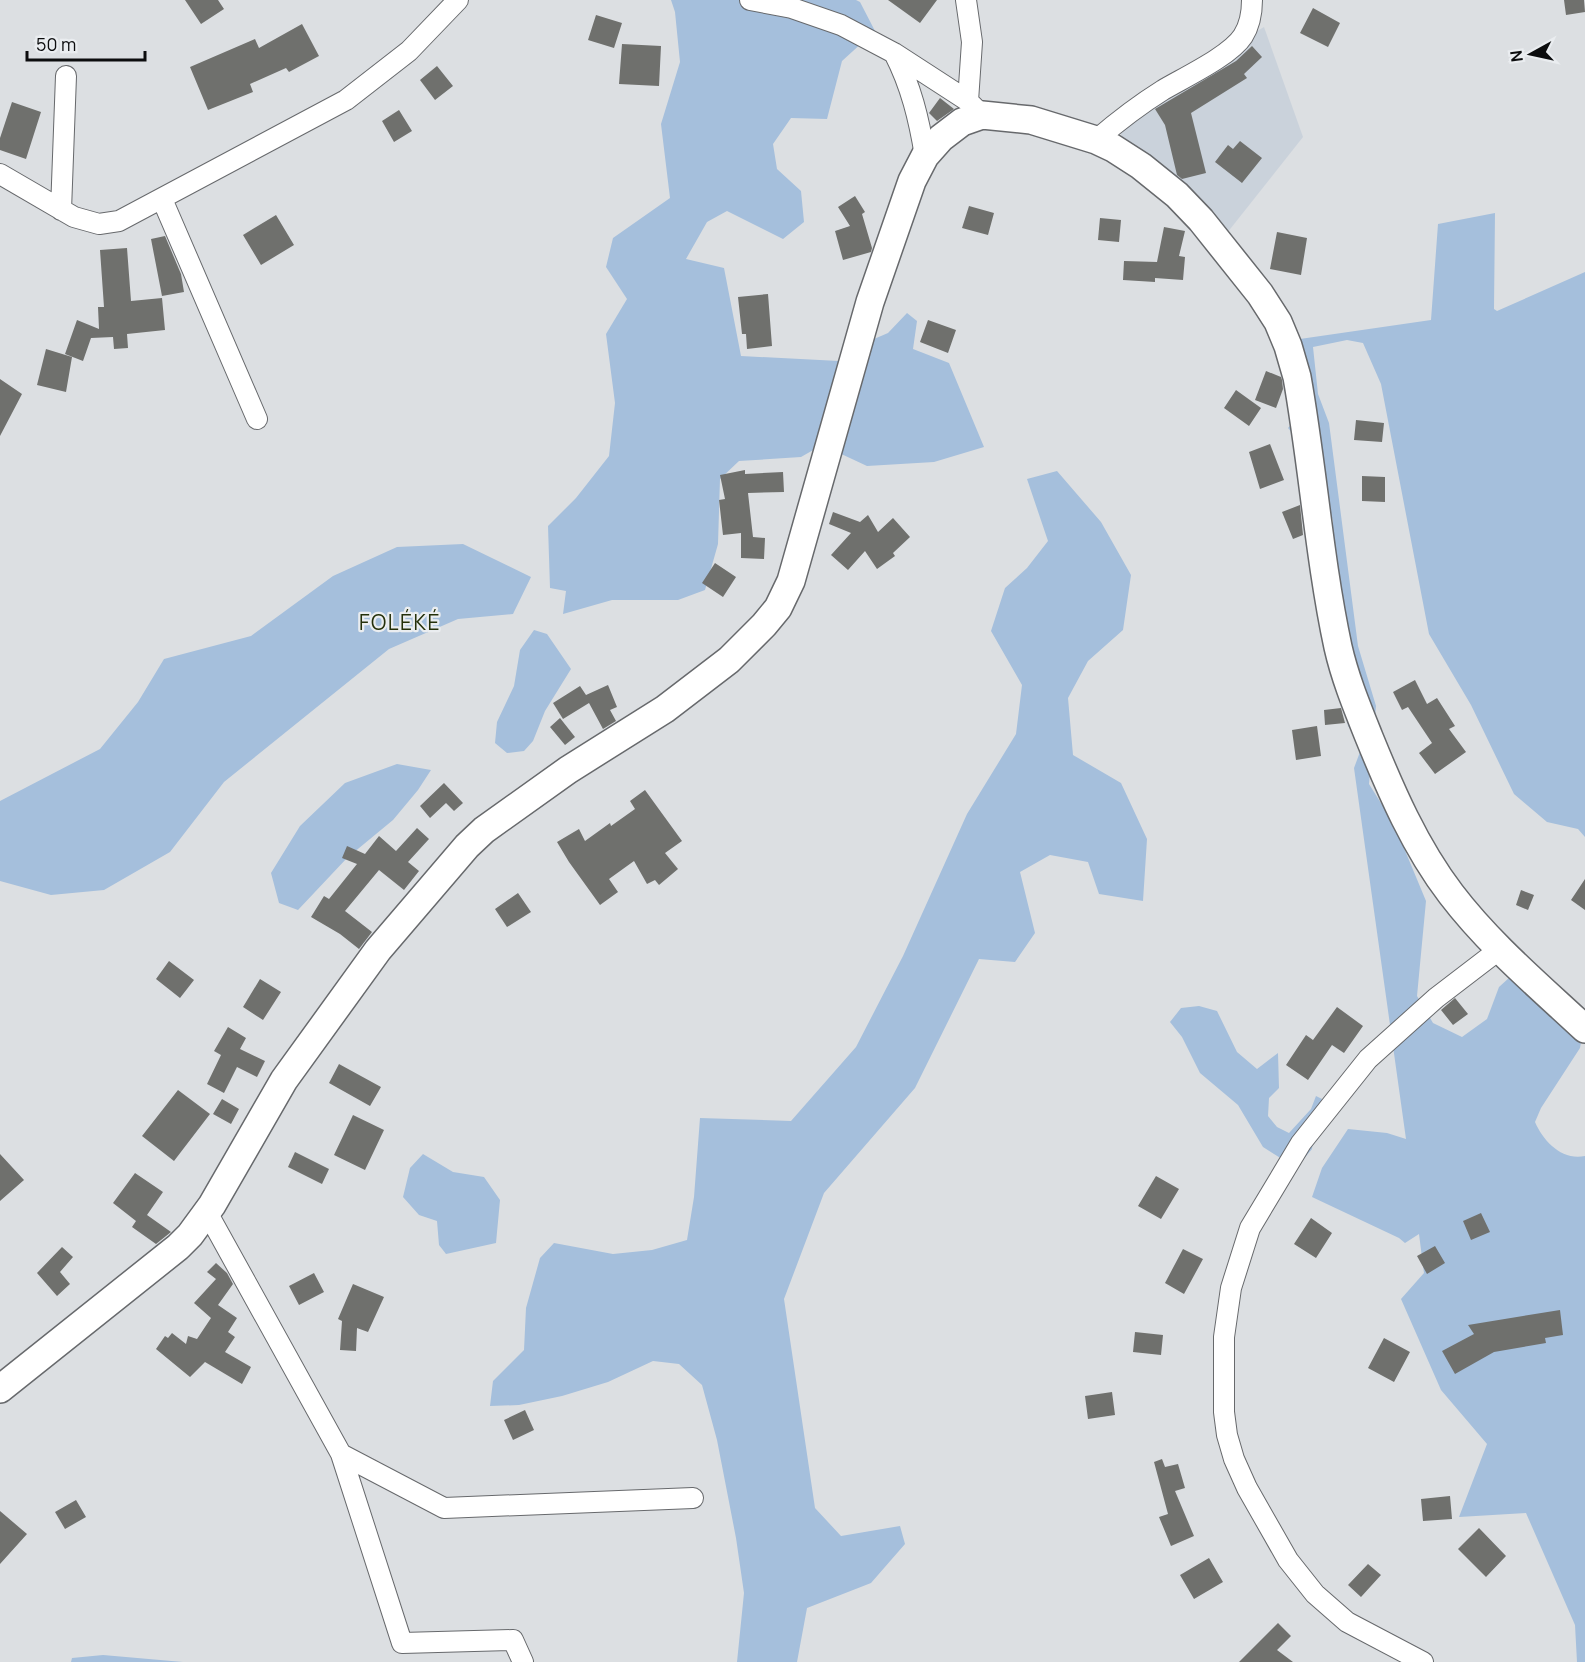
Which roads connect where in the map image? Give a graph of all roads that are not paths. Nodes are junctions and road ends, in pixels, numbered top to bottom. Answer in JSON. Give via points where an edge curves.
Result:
{"nodes":[{"id":1,"x":458,"y":0,"type":"edge"},
{"id":2,"x":750,"y":0,"type":"edge"},
{"id":3,"x":966,"y":0,"type":"edge"},
{"id":4,"x":1252,"y":0,"type":"edge"},
{"id":5,"x":894,"y":52,"type":"junction"},
{"id":6,"x":66,"y":76,"type":"dead end"},
{"id":7,"x":975,"y":108,"type":"junction"},
{"id":8,"x":1096,"y":140,"type":"junction"},
{"id":9,"x":925,"y":156,"type":"junction"},
{"id":10,"x":0,"y":174,"type":"edge"},
{"id":11,"x":162,"y":198,"type":"junction"},
{"id":12,"x":61,"y":210,"type":"junction"},
{"id":13,"x":257,"y":420,"type":"dead end"},
{"id":14,"x":1500,"y":949,"type":"junction"},
{"id":15,"x":1585,"y":1029,"type":"edge"},
{"id":16,"x":207,"y":1212,"type":"junction"},
{"id":17,"x":0,"y":1389,"type":"edge"},
{"id":18,"x":341,"y":1455,"type":"junction"},
{"id":19,"x":693,"y":1498,"type":"dead end"},
{"id":20,"x":523,"y":1662,"type":"edge"},
{"id":21,"x":1423,"y":1662,"type":"edge"}],
"edges":[{"from":1,"to":11,"type":"street","via":[[408,51],[346,100]]},
{"from":2,"to":5,"type":"street","via":[[817,16]]},
{"from":3,"to":7,"type":"street"},
{"from":4,"to":8,"type":"street","via":[[1251,16],[1238,42],[1131,111]]},
{"from":5,"to":7,"type":"street"},
{"from":5,"to":9,"type":"street","via":[[914,100]]},
{"from":6,"to":12,"type":"street"},
{"from":7,"to":8,"type":"street"},
{"from":7,"to":9,"type":"street"},
{"from":8,"to":14,"type":"street","via":[[1141,166],[1193,211],[1278,322],[1297,377],[1330,606],[1348,684],[1410,828],[1449,892]]},
{"from":9,"to":16,"type":"street","via":[[912,181],[870,302],[791,581],[778,608],[746,644],[695,687],[568,770],[467,846],[378,950],[284,1080]]},
{"from":10,"to":12,"type":"street"},
{"from":11,"to":12,"type":"street","via":[[118,221],[99,224]]},
{"from":11,"to":13,"type":"street"},
{"from":14,"to":15,"type":"street"},
{"from":14,"to":21,"type":"street","via":[[1436,998],[1368,1059],[1301,1143],[1250,1228],[1231,1288],[1224,1337],[1224,1412],[1234,1459],[1288,1560],[1315,1593],[1347,1622]]},
{"from":16,"to":17,"type":"street","via":[[178,1247]]},
{"from":16,"to":18,"type":"street"},
{"from":18,"to":19,"type":"street","via":[[444,1508]]},
{"from":18,"to":20,"type":"street","via":[[402,1643],[513,1640]]}]}
